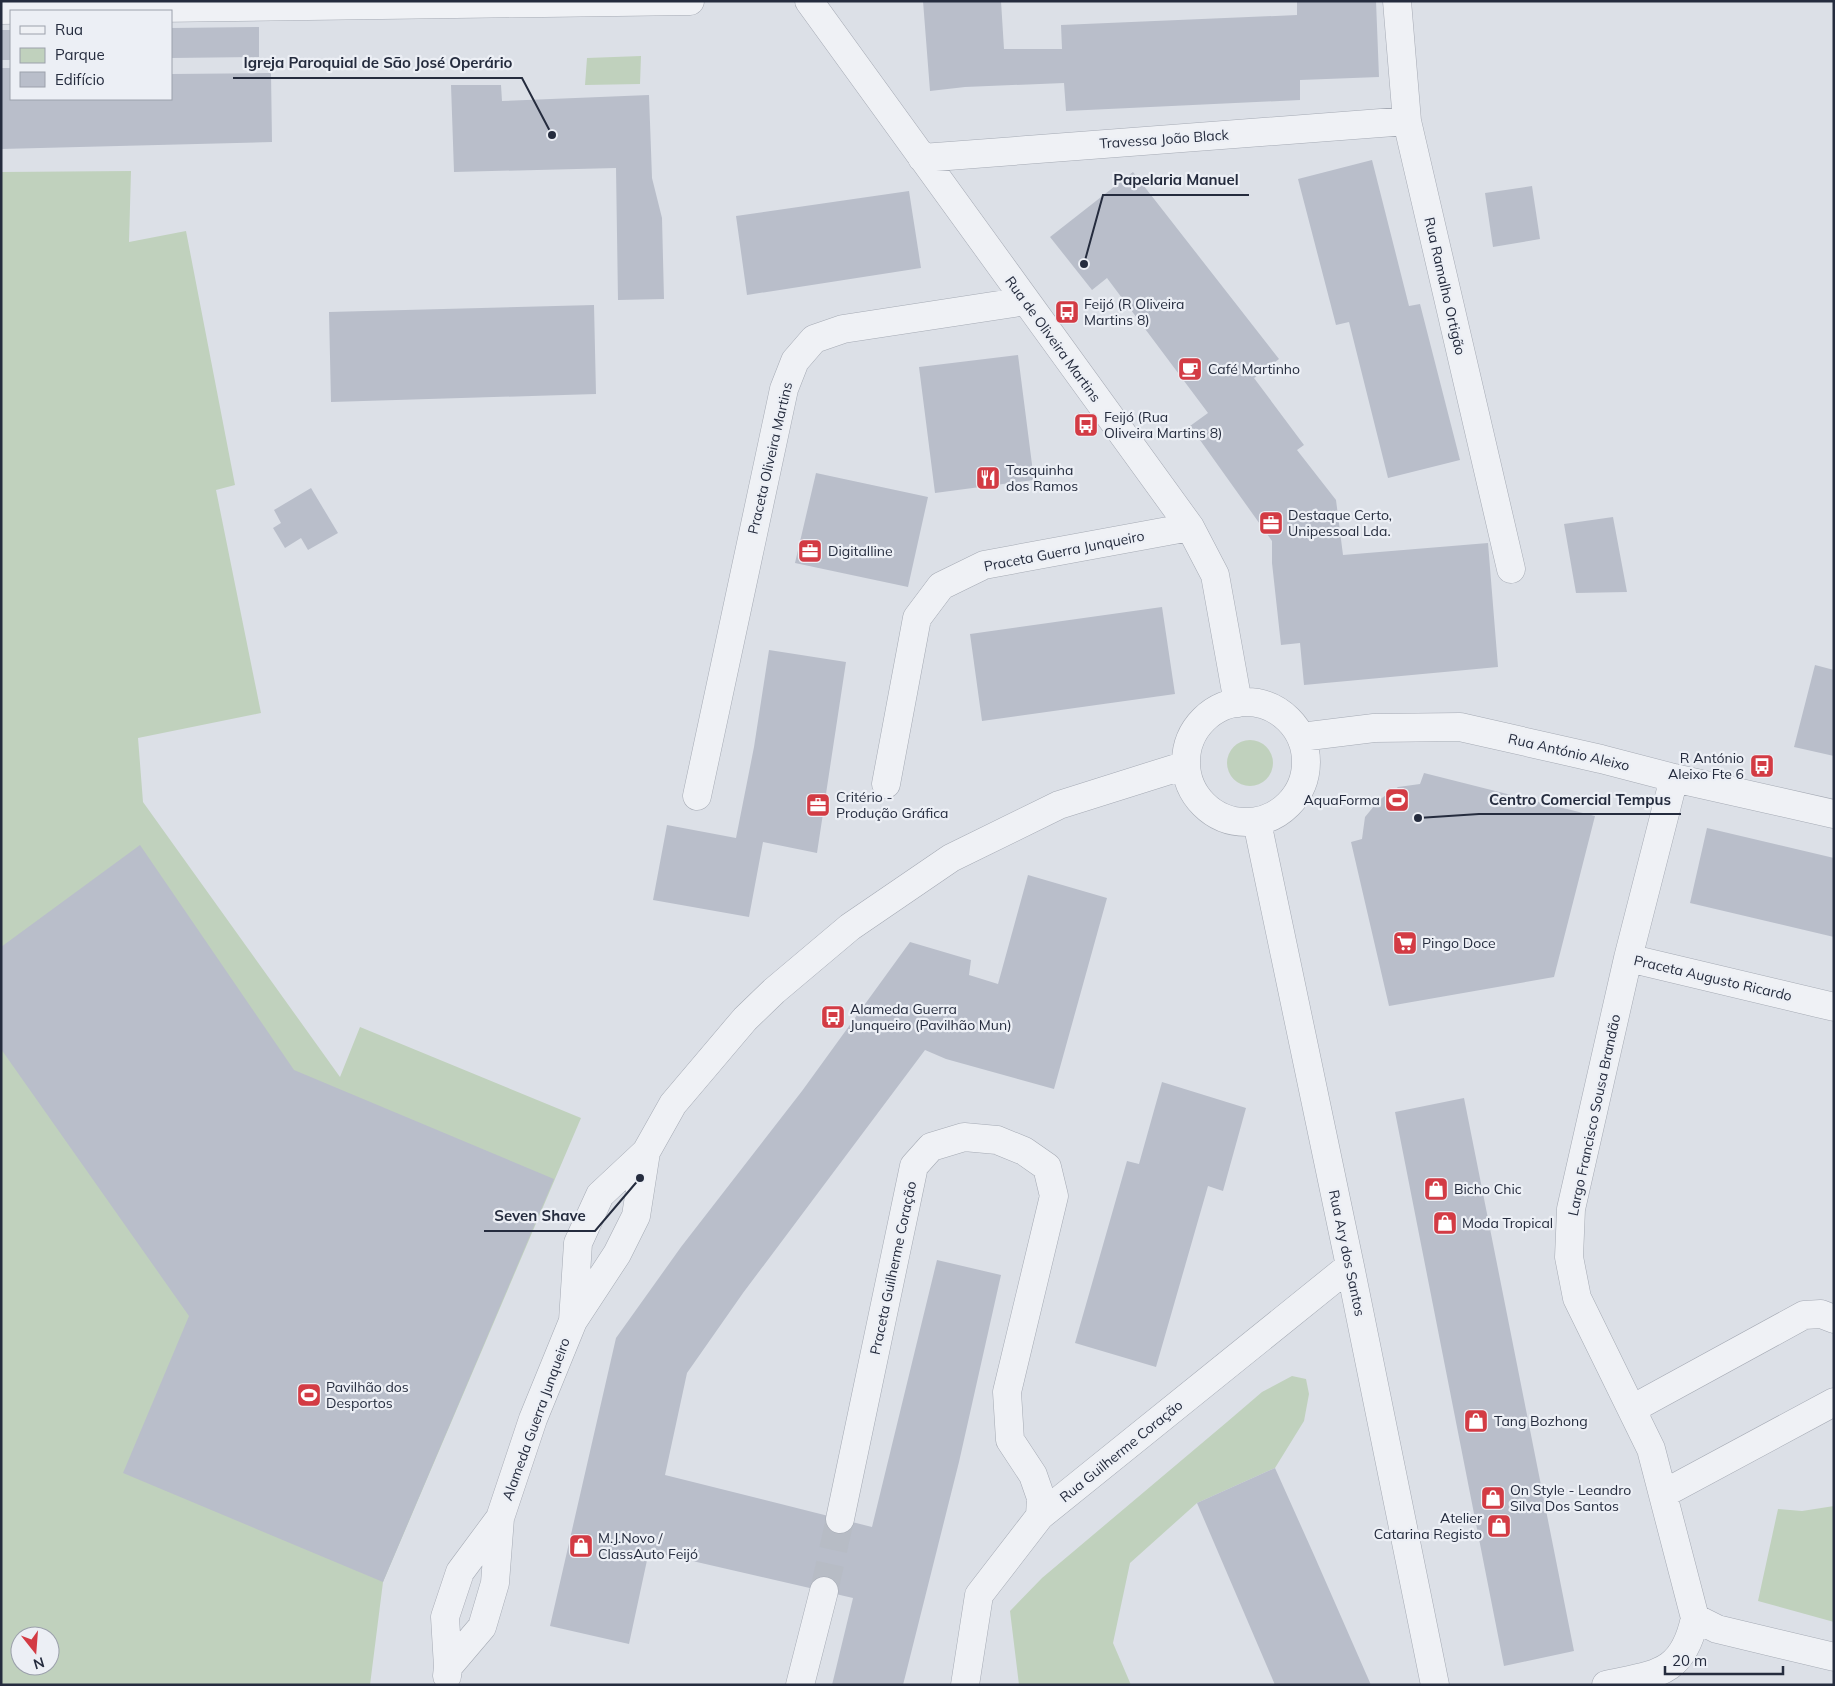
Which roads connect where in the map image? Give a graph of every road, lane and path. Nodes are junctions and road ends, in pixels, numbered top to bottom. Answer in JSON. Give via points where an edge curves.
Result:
{"nodes":[{"id":1,"x":690,"y":1,"type":"edge"},
{"id":2,"x":810,"y":1,"type":"edge"},
{"id":3,"x":1396,"y":1,"type":"edge"},
{"id":4,"x":1,"y":10,"type":"edge"},
{"id":5,"x":1406,"y":121,"type":"junction"},
{"id":6,"x":922,"y":158,"type":"junction"},
{"id":7,"x":1026,"y":301,"type":"junction"},
{"id":8,"x":1190,"y":527,"type":"junction"},
{"id":9,"x":1511,"y":569,"type":"dead end"},
{"id":10,"x":1238,"y":703,"type":"junction"},
{"id":11,"x":1301,"y":737,"type":"junction"},
{"id":12,"x":1186,"y":765,"type":"junction"},
{"id":13,"x":1674,"y":778,"type":"junction"},
{"id":14,"x":886,"y":784,"type":"dead end"},
{"id":15,"x":697,"y":796,"type":"dead end"},
{"id":16,"x":1834,"y":814,"type":"edge"},
{"id":17,"x":1257,"y":822,"type":"junction"},
{"id":18,"x":1628,"y":958,"type":"junction"},
{"id":19,"x":1834,"y":1007,"type":"edge"},
{"id":20,"x":646,"y":1152,"type":"junction"},
{"id":21,"x":1350,"y":1266,"type":"junction"},
{"id":22,"x":1834,"y":1319,"type":"edge"},
{"id":23,"x":573,"y":1321,"type":"junction"},
{"id":24,"x":1834,"y":1402,"type":"edge"},
{"id":25,"x":1632,"y":1409,"type":"junction"},
{"id":26,"x":1663,"y":1494,"type":"junction"},
{"id":27,"x":1040,"y":1516,"type":"junction"},
{"id":28,"x":500,"y":1518,"type":"junction"},
{"id":29,"x":840,"y":1520,"type":"tunnel mouth"},
{"id":30,"x":824,"y":1591,"type":"tunnel mouth"},
{"id":31,"x":1695,"y":1618,"type":"junction"},
{"id":32,"x":1834,"y":1657,"type":"edge"},
{"id":33,"x":447,"y":1676,"type":"edge"},
{"id":34,"x":800,"y":1685,"type":"edge"},
{"id":35,"x":965,"y":1685,"type":"edge"},
{"id":36,"x":1435,"y":1685,"type":"edge"},
{"id":37,"x":1606,"y":1685,"type":"edge"}],
"edges":[{"from":1,"to":4,"type":"street"},
{"from":2,"to":6,"type":"street","name":"Rua de Oliveira Martins"},
{"from":3,"to":5,"type":"street","name":"Rua Ramalho Ortigão"},
{"from":5,"to":6,"type":"street","name":"Travessa João Black"},
{"from":5,"to":9,"type":"street","name":"Rua Ramalho Ortigão"},
{"from":6,"to":7,"type":"street","name":"Rua de Oliveira Martins"},
{"from":7,"to":8,"type":"street","name":"Rua de Oliveira Martins"},
{"from":7,"to":15,"type":"street","name":"Praceta Oliveira Martins","via":[[843,329],[814,339],[795,361],[784,389]]},
{"from":8,"to":10,"type":"street","name":"Rua de Oliveira Martins","via":[[1215,575]]},
{"from":8,"to":14,"type":"street","name":"Praceta Guerra Junqueiro","via":[[984,564],[941,586],[916,618]]},
{"from":10,"to":11,"type":"street","via":[[1264,705],[1279,713]]},
{"from":10,"to":12,"type":"street","via":[[1222,707],[1206,717],[1188,747]]},
{"from":11,"to":13,"type":"street","name":"Rua António Aleixo","via":[[1374,728],[1460,727]]},
{"from":11,"to":17,"type":"street","via":[[1306,759],[1304,780],[1294,800],[1277,814]]},
{"from":12,"to":17,"type":"street","via":[[1190,785],[1201,802],[1217,815],[1236,822]]},
{"from":12,"to":20,"type":"street","name":"Alameda Guerra Junqueiro","via":[[1051,810],[951,858],[850,927],[745,1019],[673,1104]]},
{"from":13,"to":16,"type":"street","name":"Rua António Aleixo"},
{"from":13,"to":18,"type":"street","name":"Praceta Augusto Ricardo"},
{"from":17,"to":21,"type":"street","name":"Rua Ary dos Santos"},
{"from":18,"to":19,"type":"street","name":"Praceta Augusto Ricardo"},
{"from":18,"to":25,"type":"street","name":"Largo Francisco Sousa Brandão","via":[[1571,1209],[1569,1258],[1577,1298]]},
{"from":20,"to":23,"type":"street","name":"Alameda Guerra Junqueiro","via":[[636,1216],[617,1254]]},
{"from":20,"to":23,"type":"street","name":"Alameda Guerra Junqueiro","via":[[600,1195],[578,1243]]},
{"from":21,"to":27,"type":"street","name":"Rua Guilherme Coração"},
{"from":21,"to":36,"type":"street","name":"Rua Ary dos Santos"},
{"from":22,"to":25,"type":"street","via":[[1821,1314],[1804,1315]]},
{"from":23,"to":28,"type":"street","name":"Alameda Guerra Junqueiro","via":[[533,1419]]},
{"from":24,"to":26,"type":"street"},
{"from":25,"to":26,"type":"street","name":"Largo Francisco Sousa Brandão","via":[[1651,1449]]},
{"from":26,"to":31,"type":"street","name":"Largo Francisco Sousa Brandão"},
{"from":27,"to":29,"type":"street","name":"Praceta Guilherme Coração","via":[[1041,1498],[1034,1475],[1010,1440],[1007,1392],[1054,1196],[1047,1167],[1024,1151],[997,1140],[964,1137],[931,1148],[914,1166]]},
{"from":27,"to":35,"type":"street","name":"Rua Guilherme Coração","via":[[979,1595]]},
{"from":28,"to":33,"type":"street","name":"Alameda Guerra Junqueiro","via":[[495,1583],[482,1627]]},
{"from":28,"to":33,"type":"street","name":"Alameda Guerra Junqueiro","via":[[460,1572],[445,1617]]},
{"from":30,"to":34,"type":"street"},
{"from":31,"to":32,"type":"street","via":[[1717,1630]]},
{"from":31,"to":37,"type":"street","via":[[1691,1637],[1680,1657],[1660,1672]]}]}
